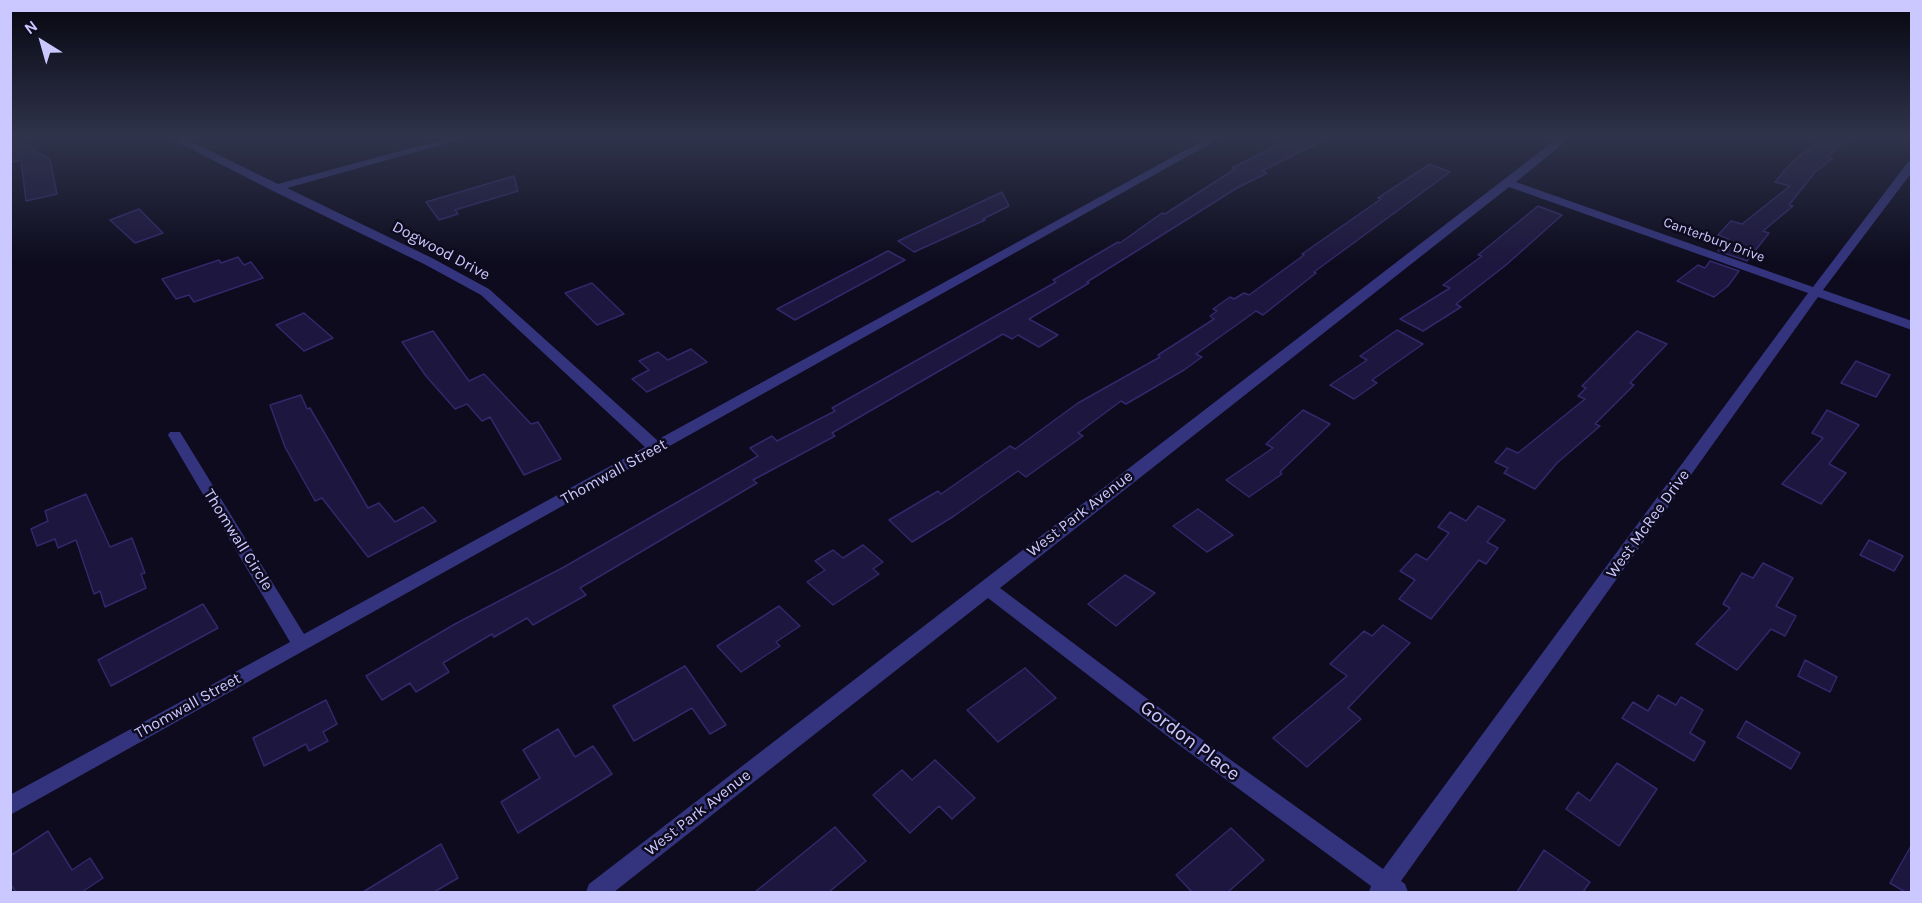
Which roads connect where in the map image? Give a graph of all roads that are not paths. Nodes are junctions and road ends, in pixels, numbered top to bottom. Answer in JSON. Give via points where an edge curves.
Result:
{"nodes":[{"id":1,"x":257,"y":179,"type":"edge"},
{"id":2,"x":308,"y":179,"type":"edge"},
{"id":3,"x":1141,"y":179,"type":"edge"},
{"id":4,"x":1510,"y":179,"type":"edge"},
{"id":5,"x":1900,"y":179,"type":"edge"},
{"id":6,"x":1506,"y":182,"type":"junction"},
{"id":7,"x":275,"y":188,"type":"junction"},
{"id":8,"x":1815,"y":292,"type":"junction"},
{"id":9,"x":1911,"y":326,"type":"edge"},
{"id":10,"x":175,"y":435,"type":"dead end"},
{"id":11,"x":656,"y":448,"type":"junction"},
{"id":12,"x":986,"y":587,"type":"junction"},
{"id":13,"x":301,"y":644,"type":"junction"},
{"id":14,"x":10,"y":806,"type":"edge"},
{"id":15,"x":1388,"y":890,"type":"edge"},
{"id":16,"x":597,"y":892,"type":"edge"}],
"edges":[{"from":1,"to":7,"type":"street","name":"Dogwood Drive"},
{"from":2,"to":7,"type":"street"},
{"from":3,"to":11,"type":"street","name":"Thomwall Street"},
{"from":4,"to":6,"type":"street","name":"West Park Avenue"},
{"from":5,"to":8,"type":"street","name":"West McRee Drive"},
{"from":6,"to":8,"type":"street","name":"Canterbury Drive"},
{"from":6,"to":12,"type":"street","name":"West Park Avenue"},
{"from":7,"to":11,"type":"street","name":"Dogwood Drive","via":[[485,292]]},
{"from":8,"to":9,"type":"street","name":"Canterbury Drive"},
{"from":8,"to":15,"type":"street","name":"West McRee Drive"},
{"from":10,"to":13,"type":"street","name":"Thomwall Circle"},
{"from":11,"to":13,"type":"street","name":"Thomwall Street"},
{"from":12,"to":15,"type":"street","name":"Gordon Place"},
{"from":12,"to":16,"type":"street","name":"West Park Avenue"},
{"from":13,"to":14,"type":"street","name":"Thomwall Street"}]}
